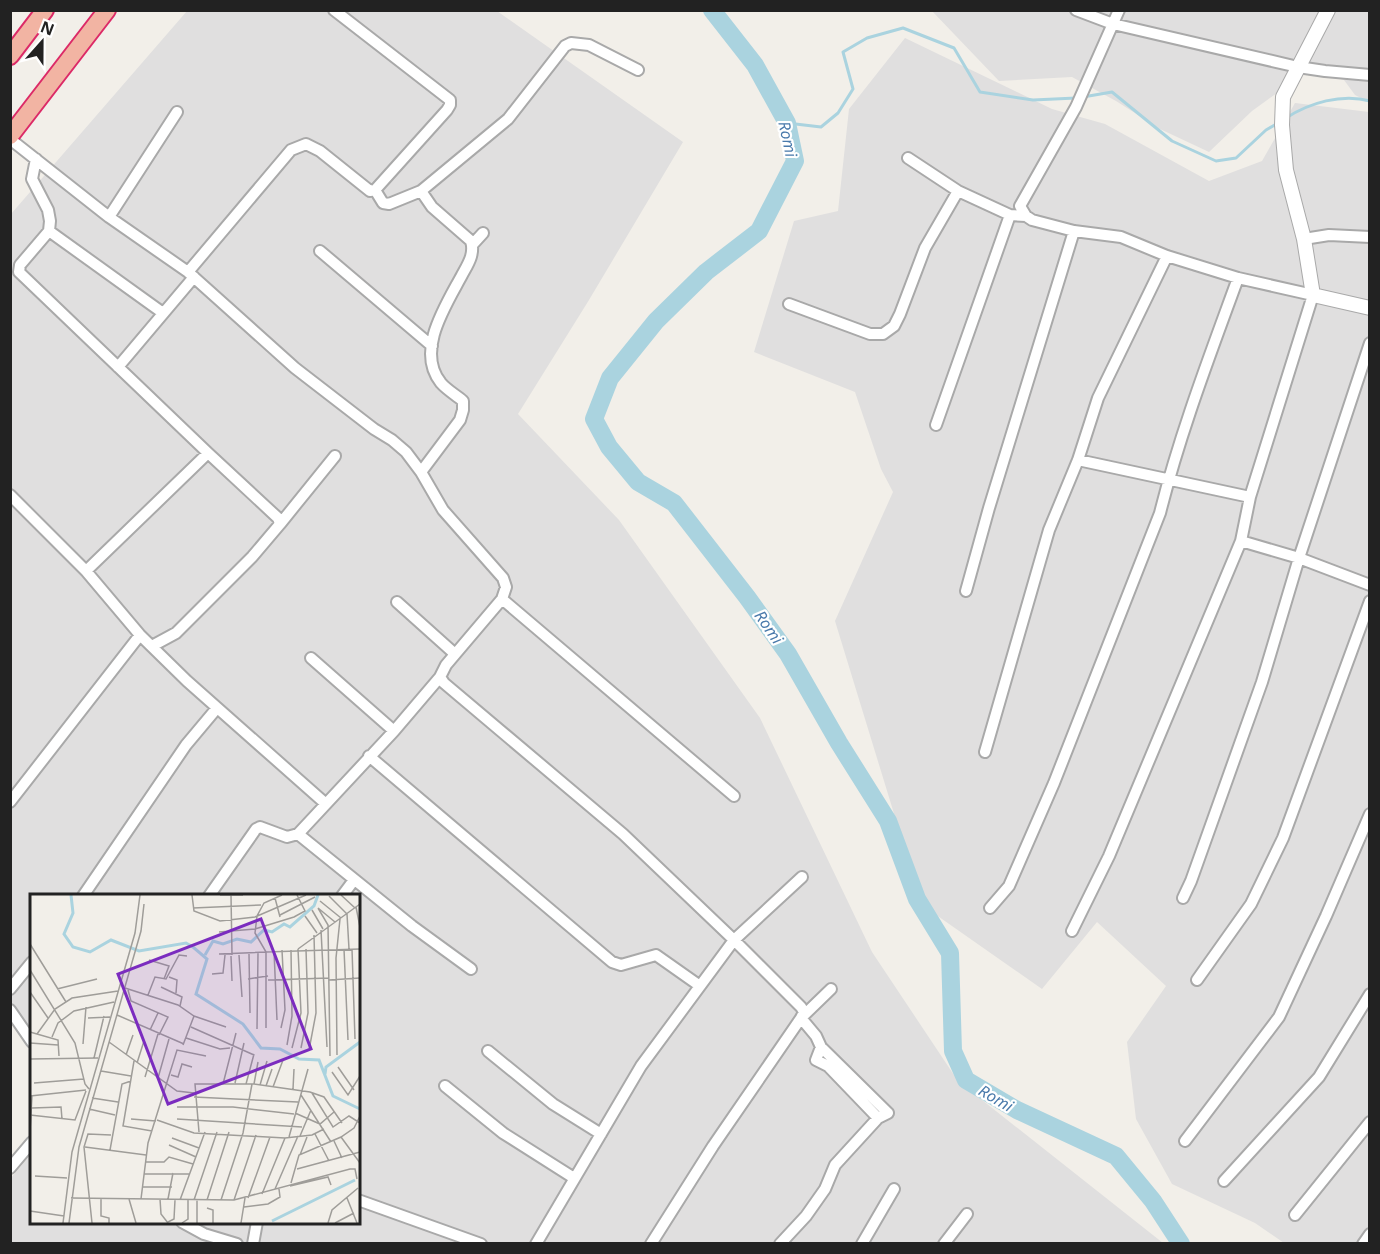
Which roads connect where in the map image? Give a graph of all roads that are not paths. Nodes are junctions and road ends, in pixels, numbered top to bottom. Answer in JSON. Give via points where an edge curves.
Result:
{"nodes":[{"id":1,"x":45,"y":10,"type":"edge"},
{"id":2,"x":107,"y":10,"type":"edge"},
{"id":3,"x":334,"y":10,"type":"edge"},
{"id":4,"x":1076,"y":10,"type":"edge"},
{"id":5,"x":1119,"y":10,"type":"edge"},
{"id":6,"x":1328,"y":10,"type":"edge"},
{"id":7,"x":1113,"y":24,"type":"junction"},
{"id":8,"x":10,"y":56,"type":"edge"},
{"id":9,"x":1298,"y":67,"type":"junction"},
{"id":10,"x":638,"y":70,"type":"dead end"},
{"id":11,"x":1370,"y":75,"type":"edge"},
{"id":12,"x":177,"y":112,"type":"dead end"},
{"id":13,"x":10,"y":137,"type":"edge"},
{"id":14,"x":908,"y":158,"type":"dead end"},
{"id":15,"x":36,"y":159,"type":"junction"},
{"id":16,"x":375,"y":190,"type":"junction"},
{"id":17,"x":421,"y":191,"type":"junction"},
{"id":18,"x":958,"y":191,"type":"junction"},
{"id":19,"x":1010,"y":215,"type":"junction"},
{"id":20,"x":1026,"y":216,"type":"junction"},
{"id":21,"x":109,"y":217,"type":"junction"},
{"id":22,"x":49,"y":231,"type":"junction"},
{"id":23,"x":1074,"y":231,"type":"junction"},
{"id":24,"x":483,"y":233,"type":"dead end"},
{"id":25,"x":1370,"y":237,"type":"edge"},
{"id":26,"x":1304,"y":239,"type":"junction"},
{"id":27,"x":472,"y":245,"type":"junction"},
{"id":28,"x":320,"y":251,"type":"dead end"},
{"id":29,"x":1167,"y":256,"type":"junction"},
{"id":30,"x":191,"y":274,"type":"junction"},
{"id":31,"x":1238,"y":278,"type":"junction"},
{"id":32,"x":1313,"y":295,"type":"junction"},
{"id":33,"x":789,"y":304,"type":"dead end"},
{"id":34,"x":1370,"y":308,"type":"edge"},
{"id":35,"x":163,"y":313,"type":"junction"},
{"id":36,"x":1370,"y":343,"type":"edge"},
{"id":37,"x":432,"y":346,"type":"junction"},
{"id":38,"x":118,"y":367,"type":"junction"},
{"id":39,"x":936,"y":425,"type":"dead end"},
{"id":40,"x":208,"y":453,"type":"junction"},
{"id":41,"x":335,"y":456,"type":"dead end"},
{"id":42,"x":1078,"y":460,"type":"junction"},
{"id":43,"x":421,"y":472,"type":"junction"},
{"id":44,"x":1168,"y":479,"type":"junction"},
{"id":45,"x":10,"y":495,"type":"edge"},
{"id":46,"x":1250,"y":497,"type":"junction"},
{"id":47,"x":280,"y":524,"type":"junction"},
{"id":48,"x":1241,"y":541,"type":"junction"},
{"id":49,"x":1299,"y":558,"type":"junction"},
{"id":50,"x":86,"y":571,"type":"junction"},
{"id":51,"x":1370,"y":585,"type":"edge"},
{"id":52,"x":966,"y":591,"type":"dead end"},
{"id":53,"x":502,"y":599,"type":"junction"},
{"id":54,"x":1370,"y":601,"type":"edge"},
{"id":55,"x":397,"y":602,"type":"dead end"},
{"id":56,"x":140,"y":634,"type":"junction"},
{"id":57,"x":152,"y":646,"type":"junction"},
{"id":58,"x":455,"y":654,"type":"junction"},
{"id":59,"x":311,"y":658,"type":"dead end"},
{"id":60,"x":439,"y":681,"type":"junction"},
{"id":61,"x":217,"y":708,"type":"junction"},
{"id":62,"x":394,"y":731,"type":"junction"},
{"id":63,"x":985,"y":752,"type":"dead end"},
{"id":64,"x":369,"y":756,"type":"junction"},
{"id":65,"x":734,"y":796,"type":"dead end"},
{"id":66,"x":10,"y":802,"type":"edge"},
{"id":67,"x":326,"y":804,"type":"junction"},
{"id":68,"x":1370,"y":814,"type":"edge"},
{"id":69,"x":298,"y":834,"type":"junction"},
{"id":70,"x":802,"y":877,"type":"dead end"},
{"id":71,"x":354,"y":880,"type":"junction"},
{"id":72,"x":84,"y":894,"type":"edge"},
{"id":73,"x":210,"y":894,"type":"edge"},
{"id":74,"x":344,"y":894,"type":"edge"},
{"id":75,"x":1183,"y":898,"type":"dead end"},
{"id":76,"x":990,"y":908,"type":"dead end"},
{"id":77,"x":1072,"y":931,"type":"dead end"},
{"id":78,"x":734,"y":940,"type":"junction"},
{"id":79,"x":30,"y":964,"type":"edge"},
{"id":80,"x":471,"y":969,"type":"dead end"},
{"id":81,"x":1197,"y":980,"type":"dead end"},
{"id":82,"x":700,"y":986,"type":"junction"},
{"id":83,"x":10,"y":989,"type":"edge"},
{"id":84,"x":831,"y":989,"type":"dead end"},
{"id":85,"x":1370,"y":994,"type":"edge"},
{"id":86,"x":10,"y":1010,"type":"edge"},
{"id":87,"x":801,"y":1018,"type":"junction"},
{"id":88,"x":30,"y":1039,"type":"edge"},
{"id":89,"x":488,"y":1051,"type":"dead end"},
{"id":90,"x":445,"y":1086,"type":"dead end"},
{"id":91,"x":1370,"y":1122,"type":"edge"},
{"id":92,"x":601,"y":1134,"type":"junction"},
{"id":93,"x":1185,"y":1141,"type":"dead end"},
{"id":94,"x":30,"y":1144,"type":"edge"},
{"id":95,"x":10,"y":1168,"type":"edge"},
{"id":96,"x":574,"y":1178,"type":"junction"},
{"id":97,"x":1224,"y":1181,"type":"dead end"},
{"id":98,"x":894,"y":1189,"type":"dead end"},
{"id":99,"x":360,"y":1201,"type":"edge"},
{"id":100,"x":967,"y":1214,"type":"dead end"},
{"id":101,"x":1295,"y":1215,"type":"dead end"},
{"id":102,"x":186,"y":1224,"type":"edge"},
{"id":103,"x":257,"y":1224,"type":"edge"},
{"id":104,"x":1370,"y":1234,"type":"edge"},
{"id":105,"x":237,"y":1244,"type":"edge"},
{"id":106,"x":253,"y":1244,"type":"edge"},
{"id":107,"x":481,"y":1244,"type":"edge"},
{"id":108,"x":536,"y":1244,"type":"edge"},
{"id":109,"x":651,"y":1244,"type":"edge"},
{"id":110,"x":780,"y":1244,"type":"edge"},
{"id":111,"x":862,"y":1244,"type":"edge"},
{"id":112,"x":944,"y":1244,"type":"edge"},
{"id":113,"x":1364,"y":1244,"type":"edge"}],
"edges":[{"from":1,"to":8,"type":"highway"},
{"from":2,"to":13,"type":"highway"},
{"from":3,"to":16,"type":"street","via":[[450,100],[447,110]]},
{"from":4,"to":7,"type":"street"},
{"from":5,"to":7,"type":"street"},
{"from":6,"to":9,"type":"street"},
{"from":7,"to":9,"type":"street"},
{"from":7,"to":20,"type":"street","via":[[1076,107],[1020,206]]},
{"from":9,"to":11,"type":"street"},
{"from":9,"to":26,"type":"street","via":[[1283,97],[1281,125],[1286,170]]},
{"from":10,"to":17,"type":"street","via":[[589,45],[565,46],[508,119]]},
{"from":12,"to":21,"type":"street"},
{"from":13,"to":15,"type":"street"},
{"from":14,"to":18,"type":"street"},
{"from":15,"to":21,"type":"street"},
{"from":15,"to":22,"type":"street","via":[[32,179],[48,210]]},
{"from":16,"to":17,"type":"street","via":[[383,203],[389,204]]},
{"from":16,"to":30,"type":"street","via":[[370,191],[320,151],[306,144],[298,145]]},
{"from":17,"to":27,"type":"street"},
{"from":18,"to":19,"type":"street"},
{"from":18,"to":33,"type":"street","via":[[925,248],[894,326],[883,334],[870,334]]},
{"from":19,"to":20,"type":"street"},
{"from":19,"to":39,"type":"street"},
{"from":20,"to":23,"type":"street"},
{"from":21,"to":30,"type":"street"},
{"from":22,"to":35,"type":"street"},
{"from":22,"to":38,"type":"street","via":[[20,265],[19,272]]},
{"from":23,"to":29,"type":"street","via":[[1121,237]]},
{"from":23,"to":52,"type":"street"},
{"from":24,"to":27,"type":"street"},
{"from":25,"to":26,"type":"street","via":[[1329,235]]},
{"from":26,"to":32,"type":"street"},
{"from":27,"to":37,"type":"street","via":[[472,255],[434,328]]},
{"from":28,"to":37,"type":"street"},
{"from":29,"to":31,"type":"street"},
{"from":29,"to":42,"type":"street","via":[[1098,398]]},
{"from":30,"to":35,"type":"street"},
{"from":30,"to":43,"type":"street","via":[[295,368],[406,452]]},
{"from":31,"to":32,"type":"street"},
{"from":31,"to":44,"type":"street"},
{"from":32,"to":34,"type":"street"},
{"from":32,"to":46,"type":"street"},
{"from":35,"to":38,"type":"street"},
{"from":36,"to":49,"type":"street"},
{"from":37,"to":43,"type":"street","via":[[434,371],[442,384],[463,401],[463,410],[460,420]]},
{"from":38,"to":40,"type":"street"},
{"from":40,"to":47,"type":"street"},
{"from":40,"to":50,"type":"street"},
{"from":41,"to":47,"type":"street"},
{"from":42,"to":44,"type":"street"},
{"from":42,"to":63,"type":"street","via":[[1049,530]]},
{"from":43,"to":53,"type":"street","via":[[443,510],[503,578],[506,587]]},
{"from":44,"to":46,"type":"street"},
{"from":44,"to":76,"type":"street","via":[[1160,513],[1054,783],[1009,886]]},
{"from":45,"to":50,"type":"street"},
{"from":46,"to":48,"type":"street"},
{"from":47,"to":57,"type":"street","via":[[176,633]]},
{"from":48,"to":49,"type":"street"},
{"from":48,"to":77,"type":"street","via":[[1123,824]]},
{"from":49,"to":51,"type":"street"},
{"from":49,"to":75,"type":"street","via":[[1262,682]]},
{"from":50,"to":56,"type":"street"},
{"from":53,"to":58,"type":"street"},
{"from":53,"to":65,"type":"street"},
{"from":54,"to":81,"type":"street","via":[[1283,838],[1251,904]]},
{"from":55,"to":58,"type":"street"},
{"from":56,"to":57,"type":"street"},
{"from":56,"to":66,"type":"street"},
{"from":57,"to":61,"type":"street"},
{"from":58,"to":60,"type":"street"},
{"from":59,"to":62,"type":"street"},
{"from":60,"to":62,"type":"street"},
{"from":60,"to":78,"type":"street","via":[[623,834]]},
{"from":61,"to":67,"type":"street"},
{"from":61,"to":72,"type":"street","via":[[186,745]]},
{"from":62,"to":64,"type":"street"},
{"from":64,"to":67,"type":"street"},
{"from":64,"to":82,"type":"street","via":[[612,962],[621,965],[656,955]]},
{"from":67,"to":69,"type":"street"},
{"from":68,"to":93,"type":"street","via":[[1279,1017]]},
{"from":69,"to":71,"type":"street"},
{"from":69,"to":73,"type":"street","via":[[286,837],[256,829]]},
{"from":70,"to":78,"type":"street"},
{"from":71,"to":74,"type":"street"},
{"from":71,"to":80,"type":"street"},
{"from":78,"to":82,"type":"street"},
{"from":78,"to":87,"type":"street","via":[[801,1007]]},
{"from":79,"to":83,"type":"street"},
{"from":82,"to":92,"type":"street","via":[[641,1066]]},
{"from":84,"to":87,"type":"street"},
{"from":85,"to":97,"type":"street","via":[[1319,1077]]},
{"from":86,"to":88,"type":"street"},
{"from":87,"to":109,"type":"street"},
{"from":87,"to":110,"type":"street","via":[[821,1047],[816,1060],[828,1066],[878,1118],[835,1165],[825,1189]]},
{"from":89,"to":92,"type":"street","via":[[553,1104]]},
{"from":90,"to":96,"type":"street","via":[[503,1133]]},
{"from":91,"to":101,"type":"street"},
{"from":92,"to":96,"type":"street"},
{"from":94,"to":95,"type":"street"},
{"from":96,"to":108,"type":"street"},
{"from":98,"to":111,"type":"street"},
{"from":99,"to":107,"type":"street"},
{"from":100,"to":112,"type":"street"},
{"from":102,"to":105,"type":"street"},
{"from":103,"to":106,"type":"street"},
{"from":104,"to":113,"type":"street"}]}
